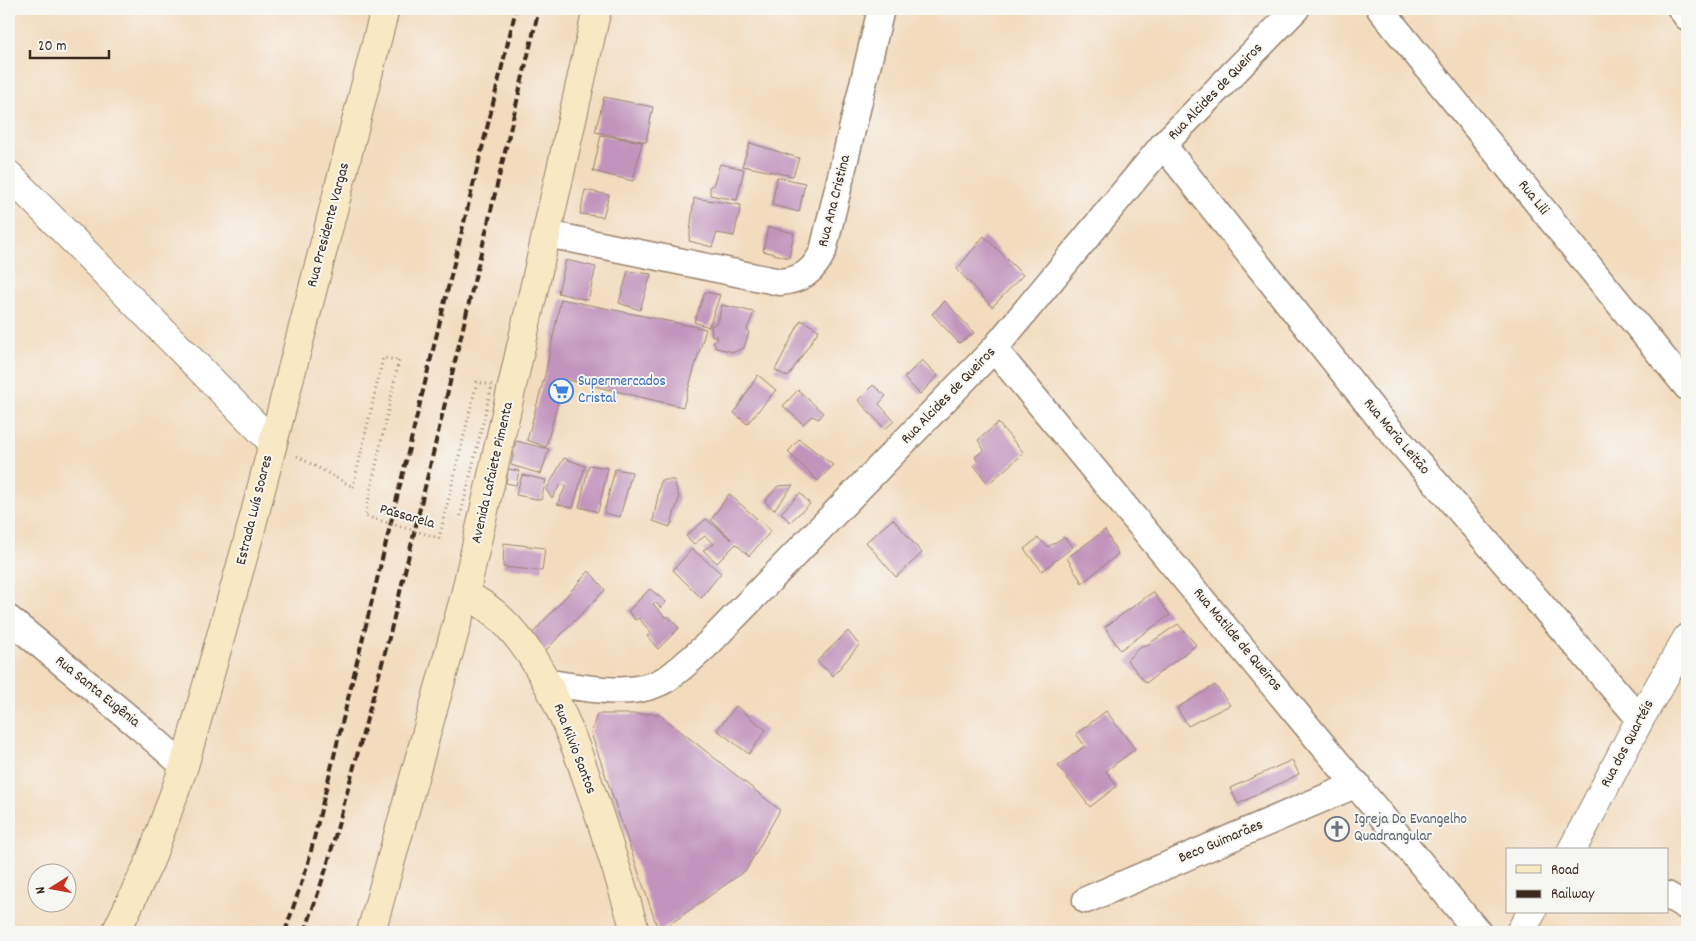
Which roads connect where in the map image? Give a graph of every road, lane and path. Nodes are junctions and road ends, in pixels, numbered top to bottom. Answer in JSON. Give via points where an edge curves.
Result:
{"nodes":[{"id":1,"x":385,"y":9,"type":"edge"},
{"id":2,"x":597,"y":9,"type":"edge"},
{"id":3,"x":881,"y":9,"type":"edge"},
{"id":4,"x":1296,"y":9,"type":"edge"},
{"id":5,"x":1380,"y":9,"type":"edge"},
{"id":6,"x":1681,"y":9,"type":"edge"},
{"id":7,"x":1687,"y":18,"type":"edge"},
{"id":8,"x":1163,"y":145,"type":"junction"},
{"id":9,"x":9,"y":175,"type":"edge"},
{"id":10,"x":547,"y":234,"type":"junction"},
{"id":11,"x":994,"y":349,"type":"junction"},
{"id":12,"x":1687,"y":387,"type":"edge"},
{"id":13,"x":272,"y":442,"type":"junction"},
{"id":14,"x":460,"y":518,"type":"dead end"},
{"id":15,"x":465,"y":596,"type":"junction"},
{"id":16,"x":9,"y":619,"type":"edge"},
{"id":17,"x":1687,"y":638,"type":"edge"},
{"id":18,"x":548,"y":683,"type":"junction"},
{"id":19,"x":1640,"y":719,"type":"junction"},
{"id":20,"x":184,"y":766,"type":"junction"},
{"id":21,"x":1357,"y":784,"type":"junction"},
{"id":22,"x":1580,"y":847,"type":"edge"},
{"id":23,"x":1668,"y":896,"type":"edge"},
{"id":24,"x":1086,"y":900,"type":"dead end"},
{"id":25,"x":1687,"y":906,"type":"edge"},
{"id":26,"x":1531,"y":914,"type":"edge"},
{"id":27,"x":116,"y":932,"type":"edge"},
{"id":28,"x":370,"y":932,"type":"edge"},
{"id":29,"x":635,"y":932,"type":"edge"},
{"id":30,"x":1478,"y":932,"type":"edge"},
{"id":31,"x":1520,"y":932,"type":"edge"}],
"edges":[{"from":1,"to":13,"type":"main road","name":"Rua Presidente Vargas"},
{"from":2,"to":10,"type":"main road","name":"Avenida Lafaiete Pimenta"},
{"from":3,"to":10,"type":"street","name":"Rua Ana Cristina","via":[[823,251],[816,266],[805,276],[780,282]]},
{"from":4,"to":8,"type":"street","name":"Rua Alcides de Queiros"},
{"from":5,"to":12,"type":"street","name":"Rua Lili"},
{"from":6,"to":7,"type":"street"},
{"from":8,"to":11,"type":"street","name":"Rua Alcides de Queiros"},
{"from":8,"to":19,"type":"street","name":"Rua Maria Leitão","via":[[1377,415]]},
{"from":9,"to":13,"type":"street","name":"Estrada Luís Soares"},
{"from":10,"to":15,"type":"main road","name":"Avenida Lafaiete Pimenta"},
{"from":11,"to":18,"type":"street","name":"Rua Alcides de Queiros","via":[[709,643],[666,679],[637,690],[603,690]]},
{"from":11,"to":21,"type":"street","name":"Rua Matilde de Queiros"},
{"from":13,"to":14,"type":"path","name":"Passarela","bridge":true,"via":[[353,487],[383,358],[399,360],[365,516],[440,538],[477,382],[492,385]]},
{"from":13,"to":20,"type":"main road","name":"Estrada Luís Soares","via":[[248,540]]},
{"from":15,"to":18,"type":"main road","name":"Rua Kilvio Santos","via":[[495,611],[523,644]]},
{"from":15,"to":28,"type":"main road","name":"Avenida Lafaiete Pimenta"},
{"from":16,"to":20,"type":"street","name":"Rua Santa Eugênia"},
{"from":17,"to":19,"type":"street","name":"Rua dos Quartéis"},
{"from":18,"to":29,"type":"main road","name":"Rua Kilvio Santos","via":[[579,754]]},
{"from":19,"to":22,"type":"street","name":"Rua dos Quartéis"},
{"from":20,"to":27,"type":"main road","name":"Estrada Luís Soares","via":[[150,862]]},
{"from":21,"to":24,"type":"street","name":"Beco Guimarães"},
{"from":21,"to":30,"type":"street","name":"Rua Matilde de Queiros"},
{"from":23,"to":25,"type":"street"},
{"from":26,"to":31,"type":"street"}]}
